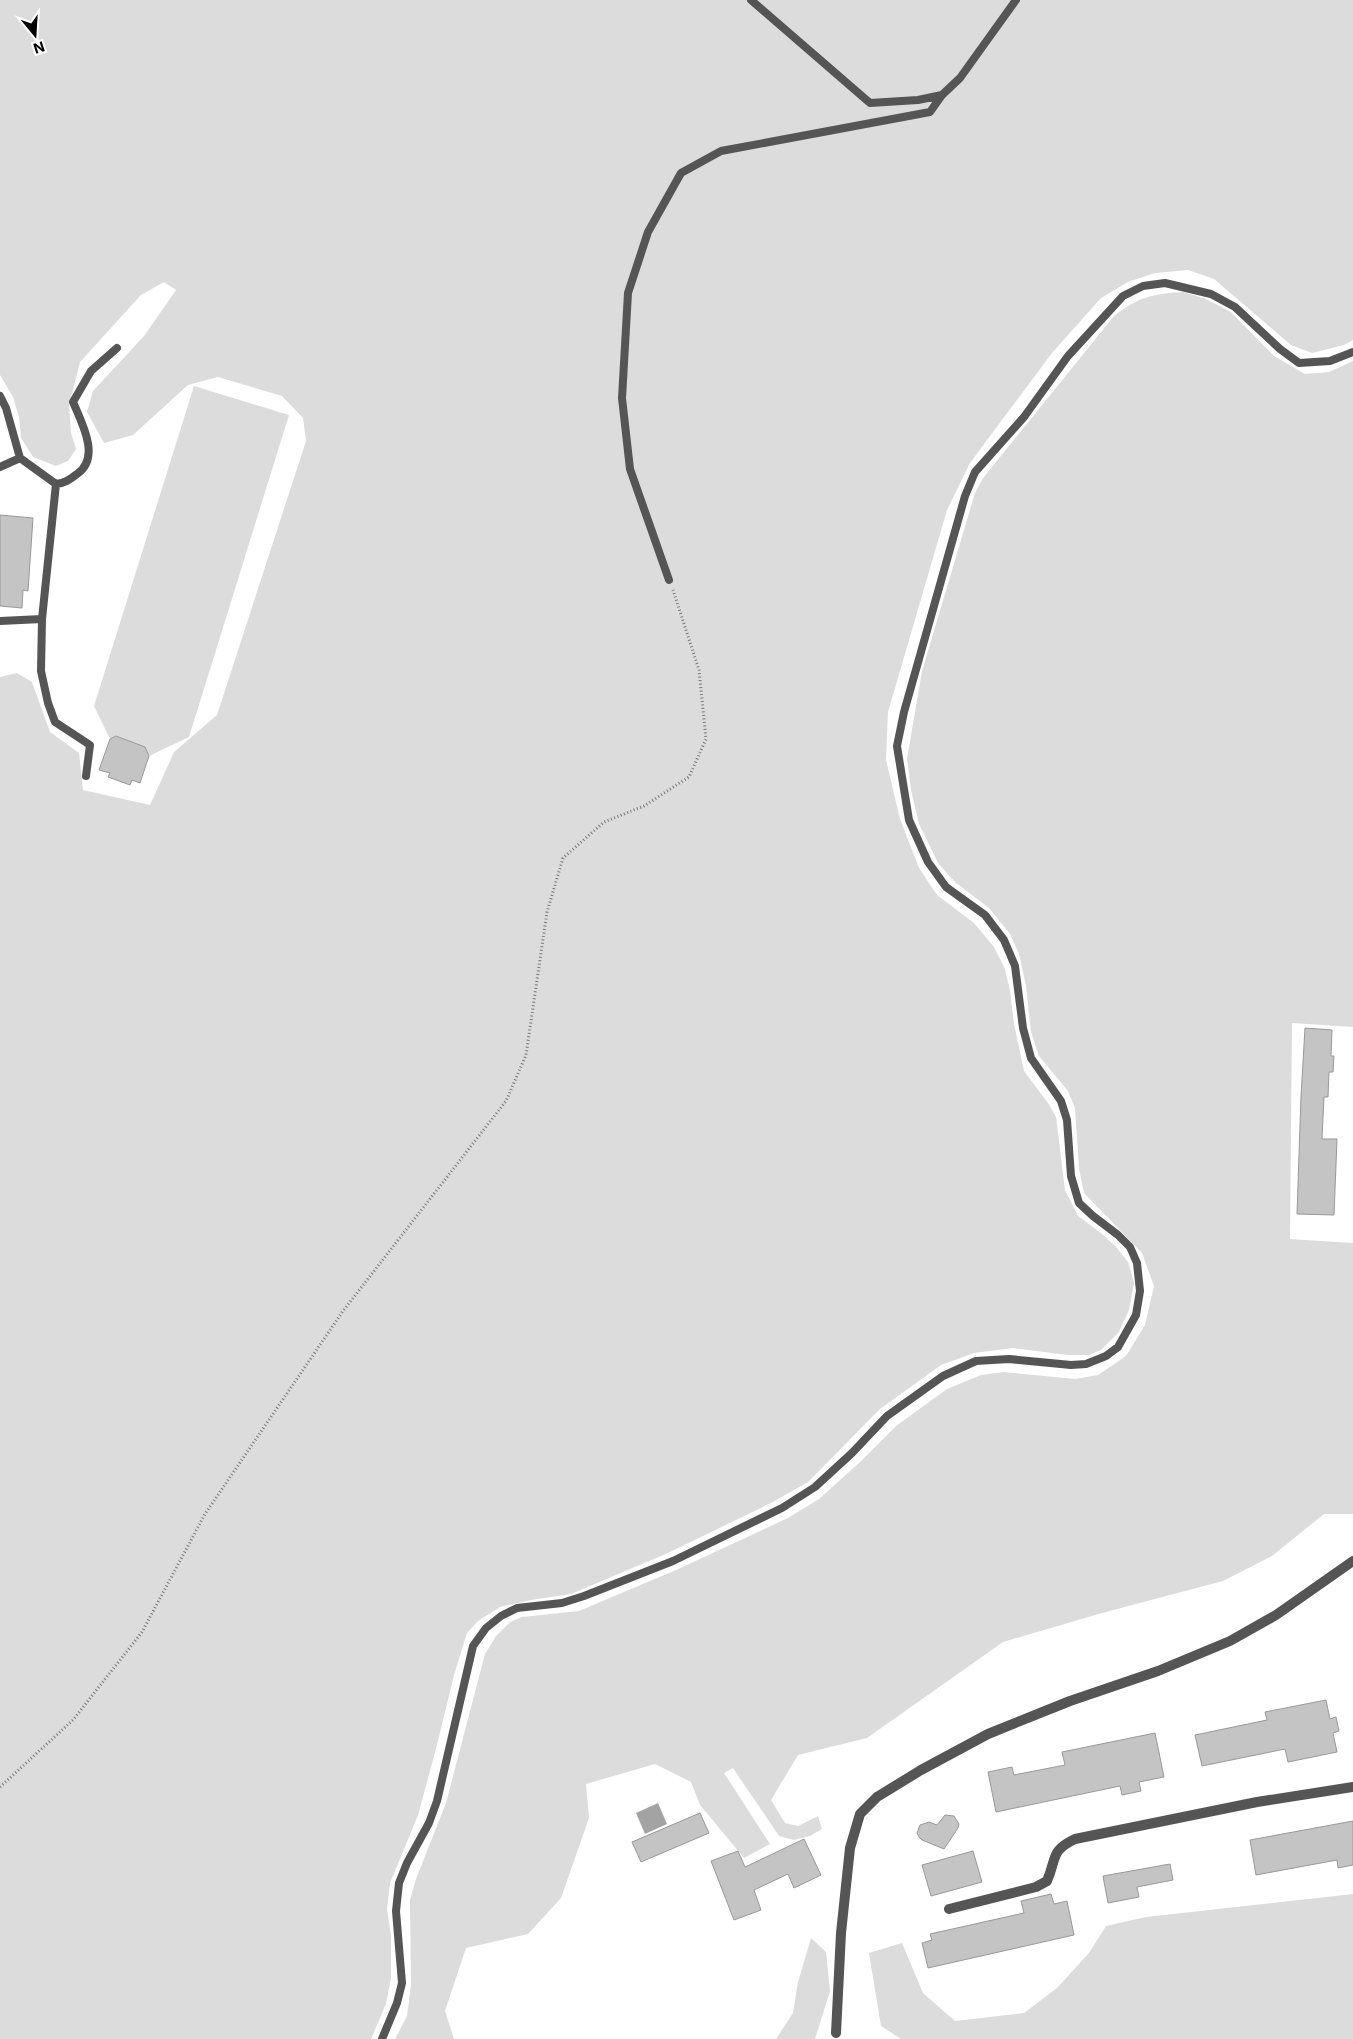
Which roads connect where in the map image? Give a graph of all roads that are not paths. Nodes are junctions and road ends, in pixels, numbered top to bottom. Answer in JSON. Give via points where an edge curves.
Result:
{"nodes":[{"id":1,"x":751,"y":0,"type":"edge"},
{"id":2,"x":1016,"y":0,"type":"edge"},
{"id":3,"x":942,"y":95,"type":"junction"},
{"id":4,"x":117,"y":348,"type":"dead end"},
{"id":5,"x":1353,"y":352,"type":"edge"},
{"id":6,"x":0,"y":396,"type":"edge"},
{"id":7,"x":20,"y":458,"type":"junction"},
{"id":8,"x":0,"y":467,"type":"edge"},
{"id":9,"x":56,"y":484,"type":"junction"},
{"id":10,"x":669,"y":580,"type":"road end"},
{"id":11,"x":42,"y":619,"type":"junction"},
{"id":12,"x":0,"y":621,"type":"edge"},
{"id":13,"x":86,"y":776,"type":"dead end"},
{"id":14,"x":1353,"y":1561,"type":"edge"},
{"id":15,"x":1353,"y":1787,"type":"edge"},
{"id":16,"x":949,"y":1909,"type":"dead end"},
{"id":17,"x":836,"y":2033,"type":"dead end"},
{"id":18,"x":382,"y":2039,"type":"edge"}],
"edges":[{"from":1,"to":3,"type":"lane","via":[[870,103]]},
{"from":2,"to":3,"type":"lane","via":[[960,78]]},
{"from":3,"to":10,"type":"lane","via":[[930,112],[721,151],[681,173],[648,232],[628,293],[622,398],[630,469]]},
{"from":4,"to":9,"type":"lane","via":[[91,371],[74,402],[87,437],[89,455],[83,470],[65,483]]},
{"from":5,"to":18,"type":"lane","via":[[1330,361],[1299,363],[1235,307],[1211,294],[1165,283],[1143,286],[1124,296],[1068,356],[1024,417],[975,472],[965,496],[904,712],[897,746],[909,820],[928,862],[946,887],[985,915],[1008,949],[1015,966],[1031,1058],[1061,1101],[1067,1120],[1071,1176],[1079,1203],[1130,1247],[1137,1263],[1140,1290],[1136,1315],[1129,1329],[1118,1347],[1086,1364],[1009,1359],[976,1361],[951,1372],[887,1416],[815,1487],[782,1508],[656,1568],[562,1603],[517,1608],[486,1628],[474,1646],[437,1801],[399,1883],[396,1911],[402,1983]]},
{"from":6,"to":7,"type":"lane"},
{"from":7,"to":8,"type":"lane"},
{"from":7,"to":9,"type":"lane"},
{"from":9,"to":11,"type":"lane"},
{"from":11,"to":12,"type":"lane"},
{"from":11,"to":13,"type":"lane","via":[[41,671],[48,703],[55,722],[90,745]]},
{"from":14,"to":17,"type":"street","via":[[1276,1615],[1230,1641],[988,1734],[877,1797],[860,1814],[850,1848],[841,1933]]},
{"from":15,"to":16,"type":"street","via":[[1099,1832],[1061,1846],[1054,1856],[1047,1881],[1036,1887]]}]}
